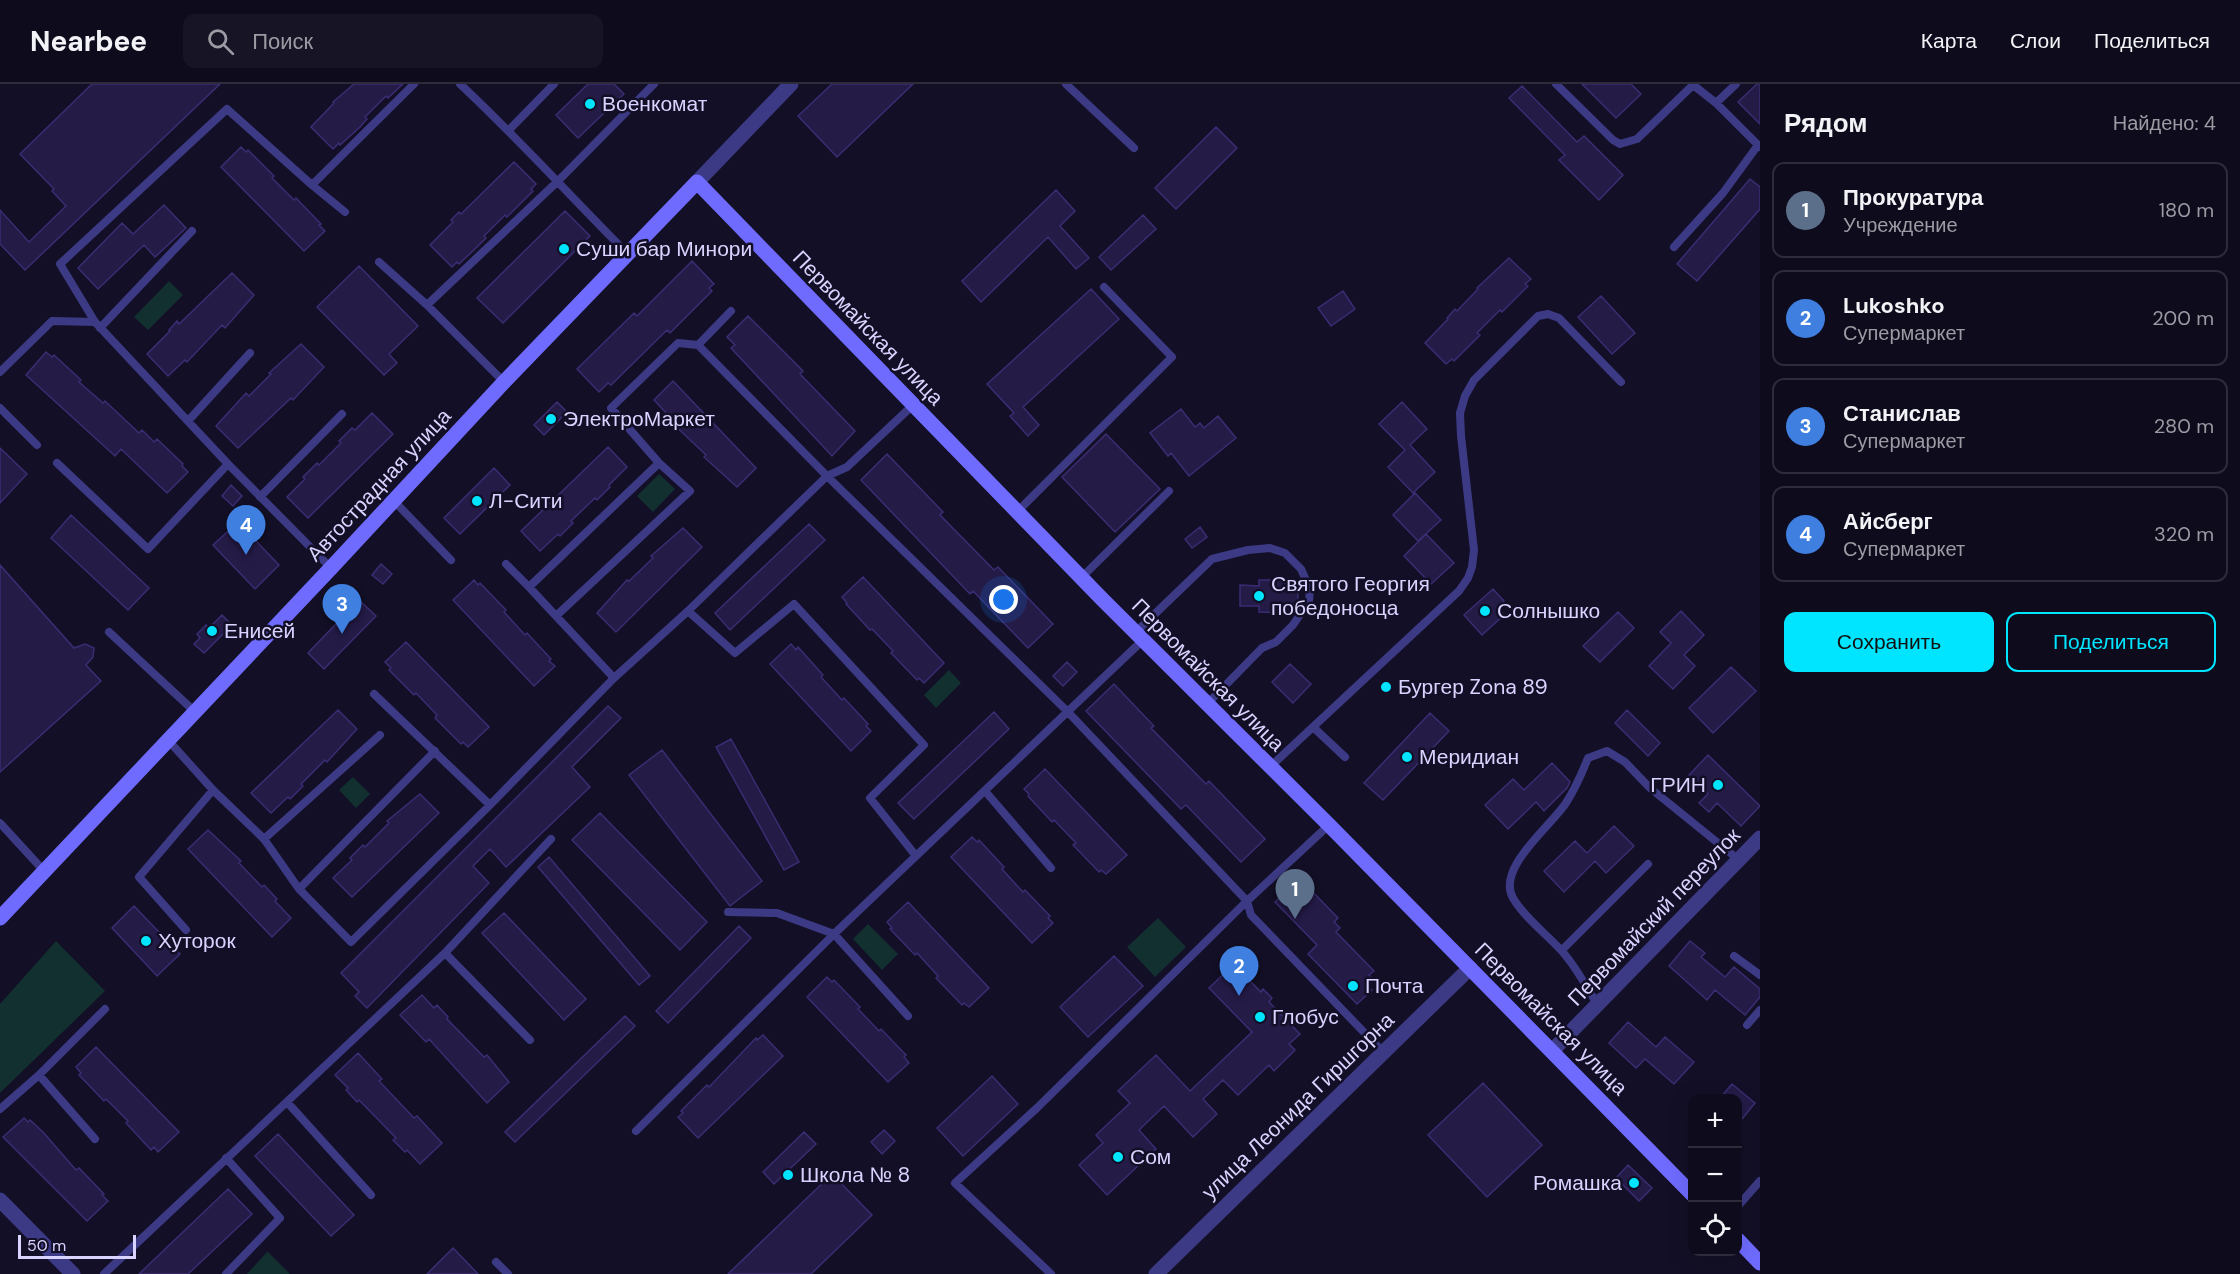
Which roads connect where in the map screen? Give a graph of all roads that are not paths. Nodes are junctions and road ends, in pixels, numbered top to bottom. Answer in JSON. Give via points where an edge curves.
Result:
{"nodes":[{"id":1,"x":414,"y":84,"type":"edge"},
{"id":2,"x":460,"y":84,"type":"edge"},
{"id":3,"x":554,"y":84,"type":"edge"},
{"id":4,"x":654,"y":84,"type":"edge"},
{"id":5,"x":791,"y":84,"type":"edge"},
{"id":6,"x":1066,"y":84,"type":"edge"},
{"id":7,"x":1556,"y":84,"type":"edge"},
{"id":8,"x":1736,"y":84,"type":"edge"},
{"id":9,"x":1693,"y":85,"type":"edge"},
{"id":10,"x":1716,"y":103,"type":"junction"},
{"id":11,"x":509,"y":130,"type":"junction"},
{"id":12,"x":1759,"y":146,"type":"edge"},
{"id":13,"x":1134,"y":148,"type":"dead end"},
{"id":14,"x":557,"y":182,"type":"junction"},
{"id":15,"x":697,"y":182,"type":"junction"},
{"id":16,"x":312,"y":185,"type":"junction"},
{"id":17,"x":345,"y":212,"type":"dead end"},
{"id":18,"x":192,"y":231,"type":"dead end"},
{"id":19,"x":1674,"y":247,"type":"dead end"},
{"id":20,"x":627,"y":253,"type":"junction"},
{"id":21,"x":379,"y":262,"type":"dead end"},
{"id":22,"x":1104,"y":287,"type":"dead end"},
{"id":23,"x":427,"y":305,"type":"junction"},
{"id":24,"x":731,"y":311,"type":"dead end"},
{"id":25,"x":97,"y":325,"type":"junction"},
{"id":26,"x":698,"y":345,"type":"junction"},
{"id":27,"x":250,"y":353,"type":"dead end"},
{"id":28,"x":0,"y":372,"type":"edge"},
{"id":29,"x":504,"y":382,"type":"junction"},
{"id":30,"x":1621,"y":382,"type":"dead end"},
{"id":31,"x":912,"y":405,"type":"junction"},
{"id":32,"x":0,"y":408,"type":"edge"},
{"id":33,"x":342,"y":414,"type":"dead end"},
{"id":34,"x":188,"y":421,"type":"junction"},
{"id":35,"x":37,"y":445,"type":"dead end"},
{"id":36,"x":57,"y":463,"type":"dead end"},
{"id":37,"x":660,"y":463,"type":"junction"},
{"id":38,"x":228,"y":464,"type":"junction"},
{"id":39,"x":827,"y":476,"type":"junction"},
{"id":40,"x":1169,"y":491,"type":"dead end"},
{"id":41,"x":260,"y":497,"type":"junction"},
{"id":42,"x":393,"y":500,"type":"junction"},
{"id":43,"x":1017,"y":512,"type":"junction"},
{"id":44,"x":451,"y":560,"type":"dead end"},
{"id":45,"x":506,"y":564,"type":"dead end"},
{"id":46,"x":331,"y":568,"type":"junction"},
{"id":47,"x":1081,"y":578,"type":"junction"},
{"id":48,"x":529,"y":587,"type":"junction"},
{"id":49,"x":688,"y":611,"type":"junction"},
{"id":50,"x":556,"y":616,"type":"junction"},
{"id":51,"x":109,"y":633,"type":"dead end"},
{"id":52,"x":1139,"y":636,"type":"junction"},
{"id":53,"x":614,"y":678,"type":"junction"},
{"id":54,"x":374,"y":694,"type":"dead end"},
{"id":55,"x":1207,"y":704,"type":"junction"},
{"id":56,"x":194,"y":711,"type":"junction"},
{"id":57,"x":1067,"y":711,"type":"junction"},
{"id":58,"x":1313,"y":727,"type":"junction"},
{"id":59,"x":380,"y":735,"type":"dead end"},
{"id":60,"x":168,"y":740,"type":"junction"},
{"id":61,"x":435,"y":752,"type":"junction"},
{"id":62,"x":1345,"y":757,"type":"dead end"},
{"id":63,"x":1270,"y":767,"type":"junction"},
{"id":64,"x":213,"y":790,"type":"junction"},
{"id":65,"x":985,"y":791,"type":"junction"},
{"id":66,"x":490,"y":805,"type":"junction"},
{"id":67,"x":0,"y":823,"type":"edge"},
{"id":68,"x":1329,"y":825,"type":"junction"},
{"id":69,"x":1760,"y":838,"type":"edge"},
{"id":70,"x":264,"y":839,"type":"junction"},
{"id":71,"x":551,"y":839,"type":"dead end"},
{"id":72,"x":916,"y":856,"type":"junction"},
{"id":73,"x":1739,"y":860,"type":"junction"},
{"id":74,"x":1648,"y":864,"type":"dead end"},
{"id":75,"x":1051,"y":868,"type":"dead end"},
{"id":76,"x":44,"y":871,"type":"junction"},
{"id":77,"x":299,"y":889,"type":"junction"},
{"id":78,"x":1247,"y":901,"type":"junction"},
{"id":79,"x":728,"y":912,"type":"dead end"},
{"id":80,"x":0,"y":918,"type":"edge"},
{"id":81,"x":186,"y":930,"type":"dead end"},
{"id":82,"x":834,"y":934,"type":"junction"},
{"id":83,"x":1562,"y":950,"type":"junction"},
{"id":84,"x":445,"y":953,"type":"junction"},
{"id":85,"x":1734,"y":956,"type":"dead end"},
{"id":86,"x":1470,"y":968,"type":"junction"},
{"id":87,"x":1760,"y":975,"type":"edge"},
{"id":88,"x":1598,"y":1005,"type":"junction"},
{"id":89,"x":105,"y":1009,"type":"dead end"},
{"id":90,"x":1760,"y":1010,"type":"edge"},
{"id":91,"x":908,"y":1016,"type":"dead end"},
{"id":92,"x":1747,"y":1025,"type":"dead end"},
{"id":93,"x":530,"y":1040,"type":"dead end"},
{"id":94,"x":1552,"y":1051,"type":"junction"},
{"id":95,"x":1383,"y":1052,"type":"junction"},
{"id":96,"x":39,"y":1075,"type":"junction"},
{"id":97,"x":287,"y":1102,"type":"junction"},
{"id":98,"x":0,"y":1109,"type":"edge"},
{"id":99,"x":636,"y":1131,"type":"dead end"},
{"id":100,"x":95,"y":1139,"type":"dead end"},
{"id":101,"x":226,"y":1158,"type":"junction"},
{"id":102,"x":1760,"y":1180,"type":"edge"},
{"id":103,"x":1688,"y":1190,"type":"edge"},
{"id":104,"x":371,"y":1195,"type":"dead end"},
{"id":105,"x":0,"y":1200,"type":"edge"},
{"id":106,"x":1741,"y":1202,"type":"edge"},
{"id":107,"x":1742,"y":1245,"type":"edge"},
{"id":108,"x":496,"y":1262,"type":"dead end"},
{"id":109,"x":1760,"y":1263,"type":"edge"},
{"id":110,"x":72,"y":1274,"type":"edge"},
{"id":111,"x":104,"y":1274,"type":"edge"},
{"id":112,"x":226,"y":1274,"type":"edge"},
{"id":113,"x":508,"y":1274,"type":"edge"},
{"id":114,"x":1051,"y":1274,"type":"edge"},
{"id":115,"x":1156,"y":1274,"type":"edge"}],
"edges":[{"from":1,"to":16,"type":"lane"},
{"from":2,"to":11,"type":"lane"},
{"from":3,"to":11,"type":"lane"},
{"from":4,"to":14,"type":"lane"},
{"from":5,"to":15,"type":"street","name":"Автострадная улица"},
{"from":6,"to":13,"type":"lane"},
{"from":7,"to":9,"type":"lane","via":[[1620,144],[1636,139]]},
{"from":8,"to":10,"type":"lane"},
{"from":9,"to":10,"type":"lane"},
{"from":10,"to":12,"type":"lane"},
{"from":11,"to":14,"type":"lane"},
{"from":12,"to":19,"type":"lane"},
{"from":14,"to":20,"type":"lane"},
{"from":14,"to":23,"type":"lane"},
{"from":15,"to":20,"type":"main road","name":"Автострадная улица"},
{"from":15,"to":31,"type":"main road","name":"Первомайская улица"},
{"from":16,"to":17,"type":"lane"},
{"from":16,"to":25,"type":"lane","via":[[227,109],[60,264]]},
{"from":18,"to":25,"type":"lane"},
{"from":20,"to":29,"type":"main road","name":"Автострадная улица"},
{"from":21,"to":23,"type":"lane"},
{"from":22,"to":43,"type":"lane","via":[[1172,357]]},
{"from":23,"to":29,"type":"lane"},
{"from":24,"to":26,"type":"lane"},
{"from":25,"to":28,"type":"lane","via":[[52,321]]},
{"from":25,"to":34,"type":"lane"},
{"from":26,"to":37,"type":"lane","via":[[678,343],[610,408]]},
{"from":26,"to":39,"type":"lane"},
{"from":27,"to":34,"type":"lane"},
{"from":29,"to":42,"type":"main road","name":"Автострадная улица"},
{"from":30,"to":58,"type":"lane","via":[[1559,318],[1548,314],[1539,316],[1474,380],[1460,413],[1474,550],[1468,578],[1459,591]]},
{"from":31,"to":39,"type":"lane","via":[[847,467]]},
{"from":31,"to":43,"type":"main road","name":"Первомайская улица"},
{"from":32,"to":35,"type":"lane"},
{"from":33,"to":41,"type":"lane"},
{"from":34,"to":38,"type":"lane"},
{"from":36,"to":38,"type":"lane","via":[[148,549]]},
{"from":37,"to":48,"type":"lane"},
{"from":37,"to":50,"type":"lane","via":[[690,491]]},
{"from":38,"to":41,"type":"lane"},
{"from":39,"to":49,"type":"lane"},
{"from":39,"to":57,"type":"lane"},
{"from":40,"to":47,"type":"lane"},
{"from":41,"to":46,"type":"lane"},
{"from":42,"to":44,"type":"lane"},
{"from":42,"to":46,"type":"main road","name":"Автострадная улица"},
{"from":43,"to":47,"type":"main road","name":"Первомайская улица"},
{"from":45,"to":48,"type":"lane"},
{"from":46,"to":56,"type":"main road","name":"Автострадная улица"},
{"from":47,"to":52,"type":"main road","name":"Первомайская улица"},
{"from":48,"to":50,"type":"lane"},
{"from":49,"to":53,"type":"lane"},
{"from":49,"to":72,"type":"lane","via":[[735,653],[794,604],[924,746],[870,798]]},
{"from":50,"to":53,"type":"lane"},
{"from":51,"to":56,"type":"lane"},
{"from":52,"to":55,"type":"main road","name":"Первомайская улица"},
{"from":52,"to":55,"type":"lane","via":[[1212,559],[1270,548],[1285,553],[1301,569],[1310,589],[1309,601],[1293,625],[1276,642],[1262,648]]},
{"from":52,"to":57,"type":"lane"},
{"from":53,"to":66,"type":"lane"},
{"from":54,"to":61,"type":"lane"},
{"from":55,"to":63,"type":"main road","name":"Первомайская улица"},
{"from":56,"to":60,"type":"main road","name":"Автострадная улица"},
{"from":57,"to":65,"type":"lane"},
{"from":57,"to":78,"type":"lane"},
{"from":58,"to":62,"type":"lane"},
{"from":58,"to":63,"type":"lane"},
{"from":59,"to":70,"type":"lane"},
{"from":60,"to":64,"type":"lane"},
{"from":60,"to":76,"type":"main road","name":"Автострадная улица"},
{"from":61,"to":66,"type":"lane"},
{"from":61,"to":77,"type":"lane"},
{"from":63,"to":68,"type":"main road","name":"Первомайская улица"},
{"from":64,"to":70,"type":"lane"},
{"from":64,"to":81,"type":"lane","via":[[139,877]]},
{"from":65,"to":72,"type":"lane"},
{"from":65,"to":75,"type":"lane"},
{"from":66,"to":77,"type":"lane","via":[[351,942]]},
{"from":67,"to":76,"type":"lane"},
{"from":68,"to":78,"type":"lane"},
{"from":68,"to":86,"type":"main road","name":"Первомайская улица"},
{"from":69,"to":73,"type":"street","name":"Первомайский переулок"},
{"from":70,"to":77,"type":"lane"},
{"from":71,"to":84,"type":"lane"},
{"from":72,"to":82,"type":"lane"},
{"from":73,"to":83,"type":"lane","via":[[1624,762],[1607,751],[1588,758],[1566,805],[1527,849],[1513,871],[1509,887],[1527,916]]},
{"from":73,"to":88,"type":"street","name":"Первомайский переулок"},
{"from":74,"to":83,"type":"lane"},
{"from":76,"to":80,"type":"main road","name":"Автострадная улица"},
{"from":78,"to":95,"type":"lane","via":[[1251,915]]},
{"from":78,"to":114,"type":"lane","via":[[1085,1063],[954,1183]]},
{"from":79,"to":82,"type":"lane","via":[[777,913]]},
{"from":82,"to":91,"type":"lane"},
{"from":82,"to":99,"type":"lane"},
{"from":83,"to":88,"type":"lane"},
{"from":84,"to":93,"type":"lane"},
{"from":84,"to":97,"type":"lane"},
{"from":85,"to":87,"type":"lane"},
{"from":86,"to":94,"type":"main road","name":"Первомайская улица"},
{"from":86,"to":95,"type":"street","name":"улица Леонида Гиршгорна"},
{"from":88,"to":94,"type":"street","name":"Первомайский переулок"},
{"from":89,"to":96,"type":"lane"},
{"from":90,"to":92,"type":"lane"},
{"from":94,"to":103,"type":"main road","name":"Первомайская улица"},
{"from":95,"to":115,"type":"street","name":"улица Леонида Гиршгорна"},
{"from":96,"to":98,"type":"lane"},
{"from":96,"to":100,"type":"lane"},
{"from":97,"to":101,"type":"lane"},
{"from":97,"to":104,"type":"lane"},
{"from":101,"to":111,"type":"lane"},
{"from":101,"to":112,"type":"lane","via":[[280,1218]]},
{"from":102,"to":106,"type":"lane"},
{"from":105,"to":110,"type":"street"},
{"from":107,"to":109,"type":"main road"},
{"from":108,"to":113,"type":"lane"}]}
